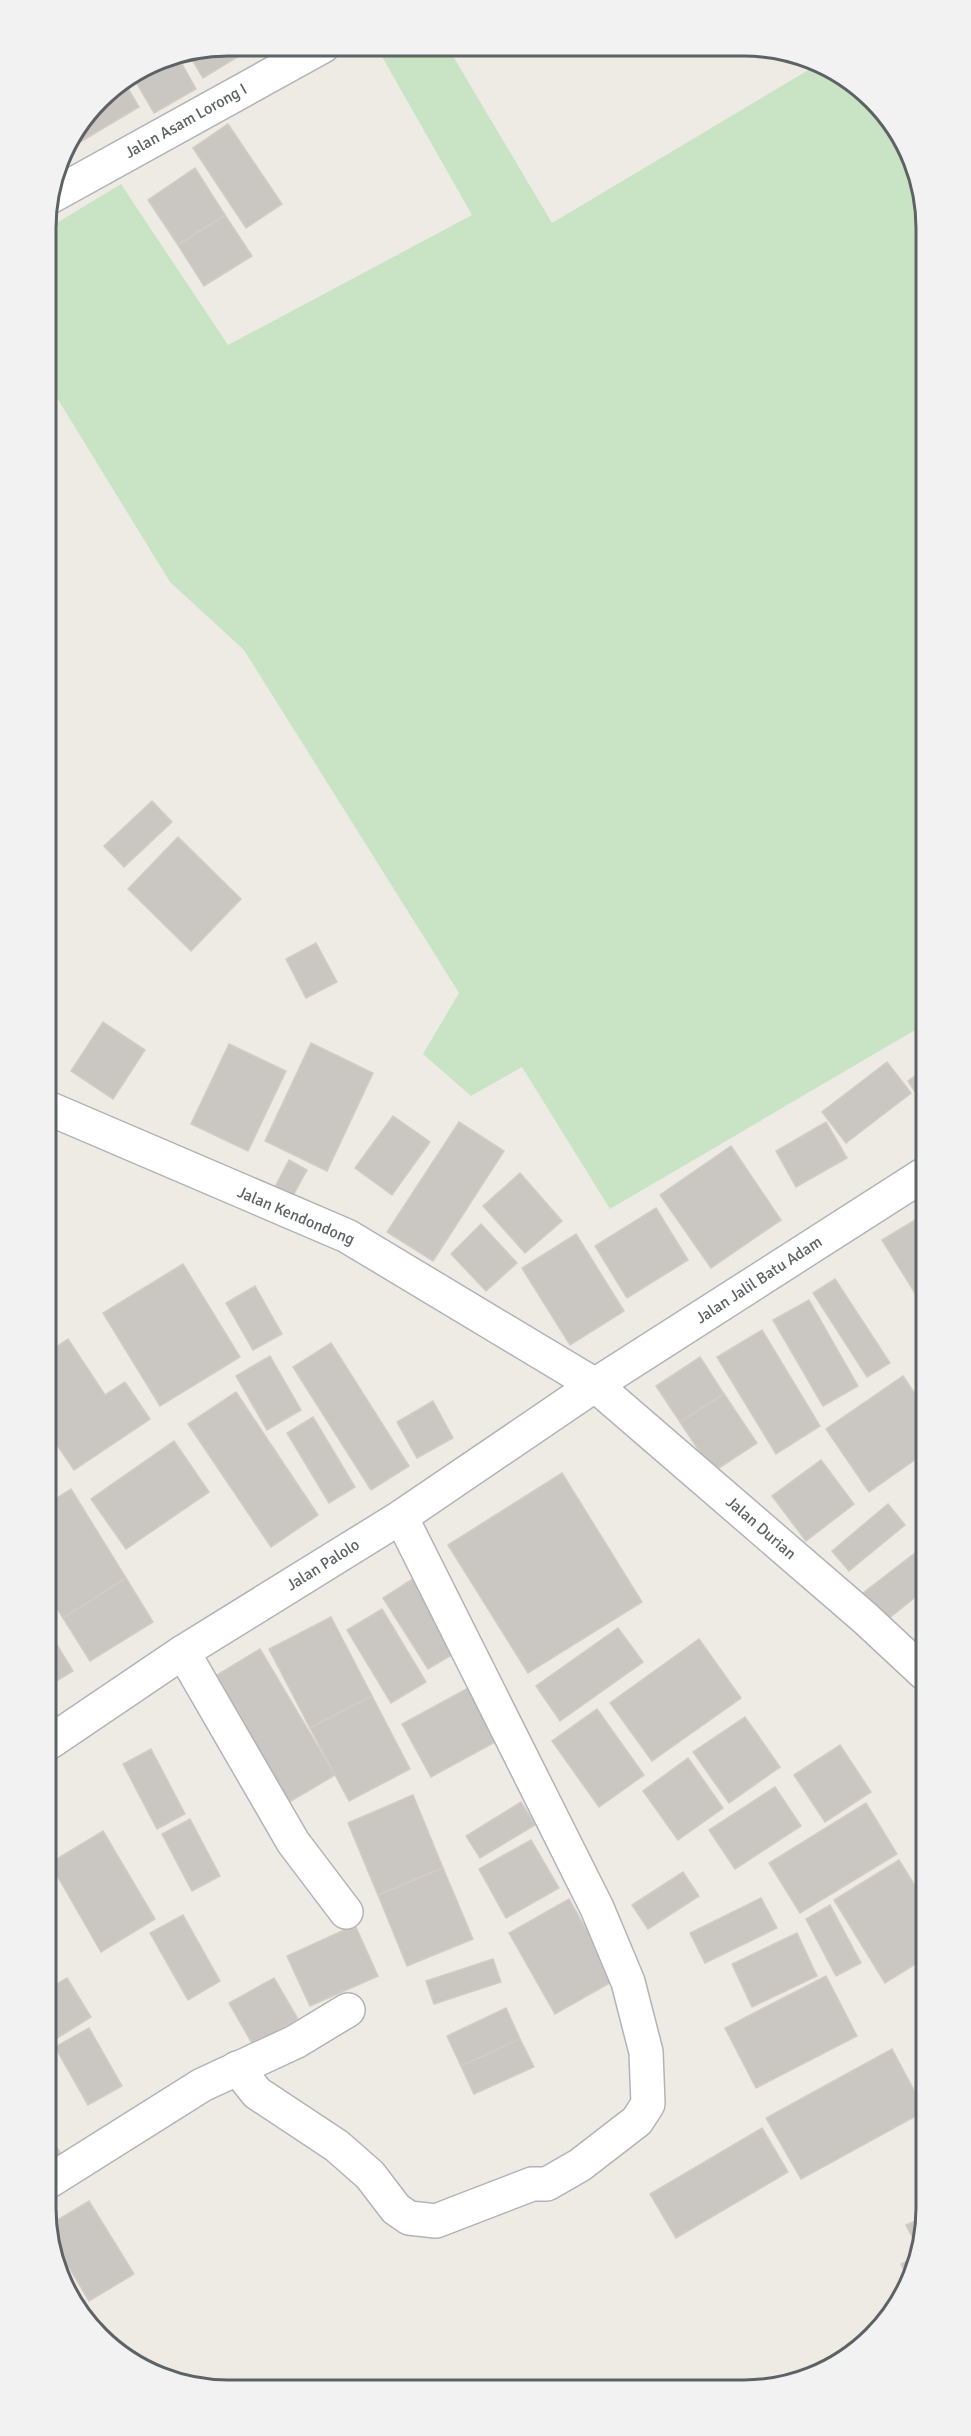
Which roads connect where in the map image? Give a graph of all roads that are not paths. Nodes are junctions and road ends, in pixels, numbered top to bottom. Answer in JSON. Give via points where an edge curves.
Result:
{"nodes":[{"id":1,"x":306,"y":55,"type":"edge"},
{"id":2,"x":61,"y":183,"type":"edge"},
{"id":3,"x":56,"y":1111,"type":"edge"},
{"id":4,"x":916,"y":1180,"type":"edge"},
{"id":5,"x":595,"y":1385,"type":"junction"},
{"id":6,"x":401,"y":1517,"type":"junction"},
{"id":7,"x":183,"y":1652,"type":"junction"},
{"id":8,"x":915,"y":1665,"type":"edge"},
{"id":9,"x":56,"y":1738,"type":"edge"},
{"id":10,"x":346,"y":1912,"type":"dead end"},
{"id":11,"x":348,"y":2010,"type":"dead end"},
{"id":12,"x":237,"y":2068,"type":"junction"},
{"id":13,"x":56,"y":2177,"type":"edge"}],
"edges":[{"from":1,"to":2,"type":"street","name":"Jalan Asam Lorong I"},
{"from":3,"to":5,"type":"street","name":"Jalan Kendondong","via":[[347,1236]]},
{"from":4,"to":5,"type":"street","name":"Jalan Jalil Batu Adam"},
{"from":5,"to":6,"type":"street","name":"Jalan Palolo"},
{"from":5,"to":8,"type":"street","name":"Jalan Durian"},
{"from":6,"to":7,"type":"street","name":"Jalan Palolo"},
{"from":6,"to":12,"type":"street","via":[[620,1961],[646,2052],[648,2104],[637,2121],[580,2165],[547,2184],[532,2184],[436,2221],[422,2221],[396,2209],[370,2175],[337,2146],[256,2093]]},
{"from":7,"to":9,"type":"street","name":"Jalan Palolo"},
{"from":7,"to":10,"type":"street","via":[[292,1842]]},
{"from":11,"to":12,"type":"street","via":[[295,2042]]},
{"from":12,"to":13,"type":"street","via":[[202,2085]]}]}
